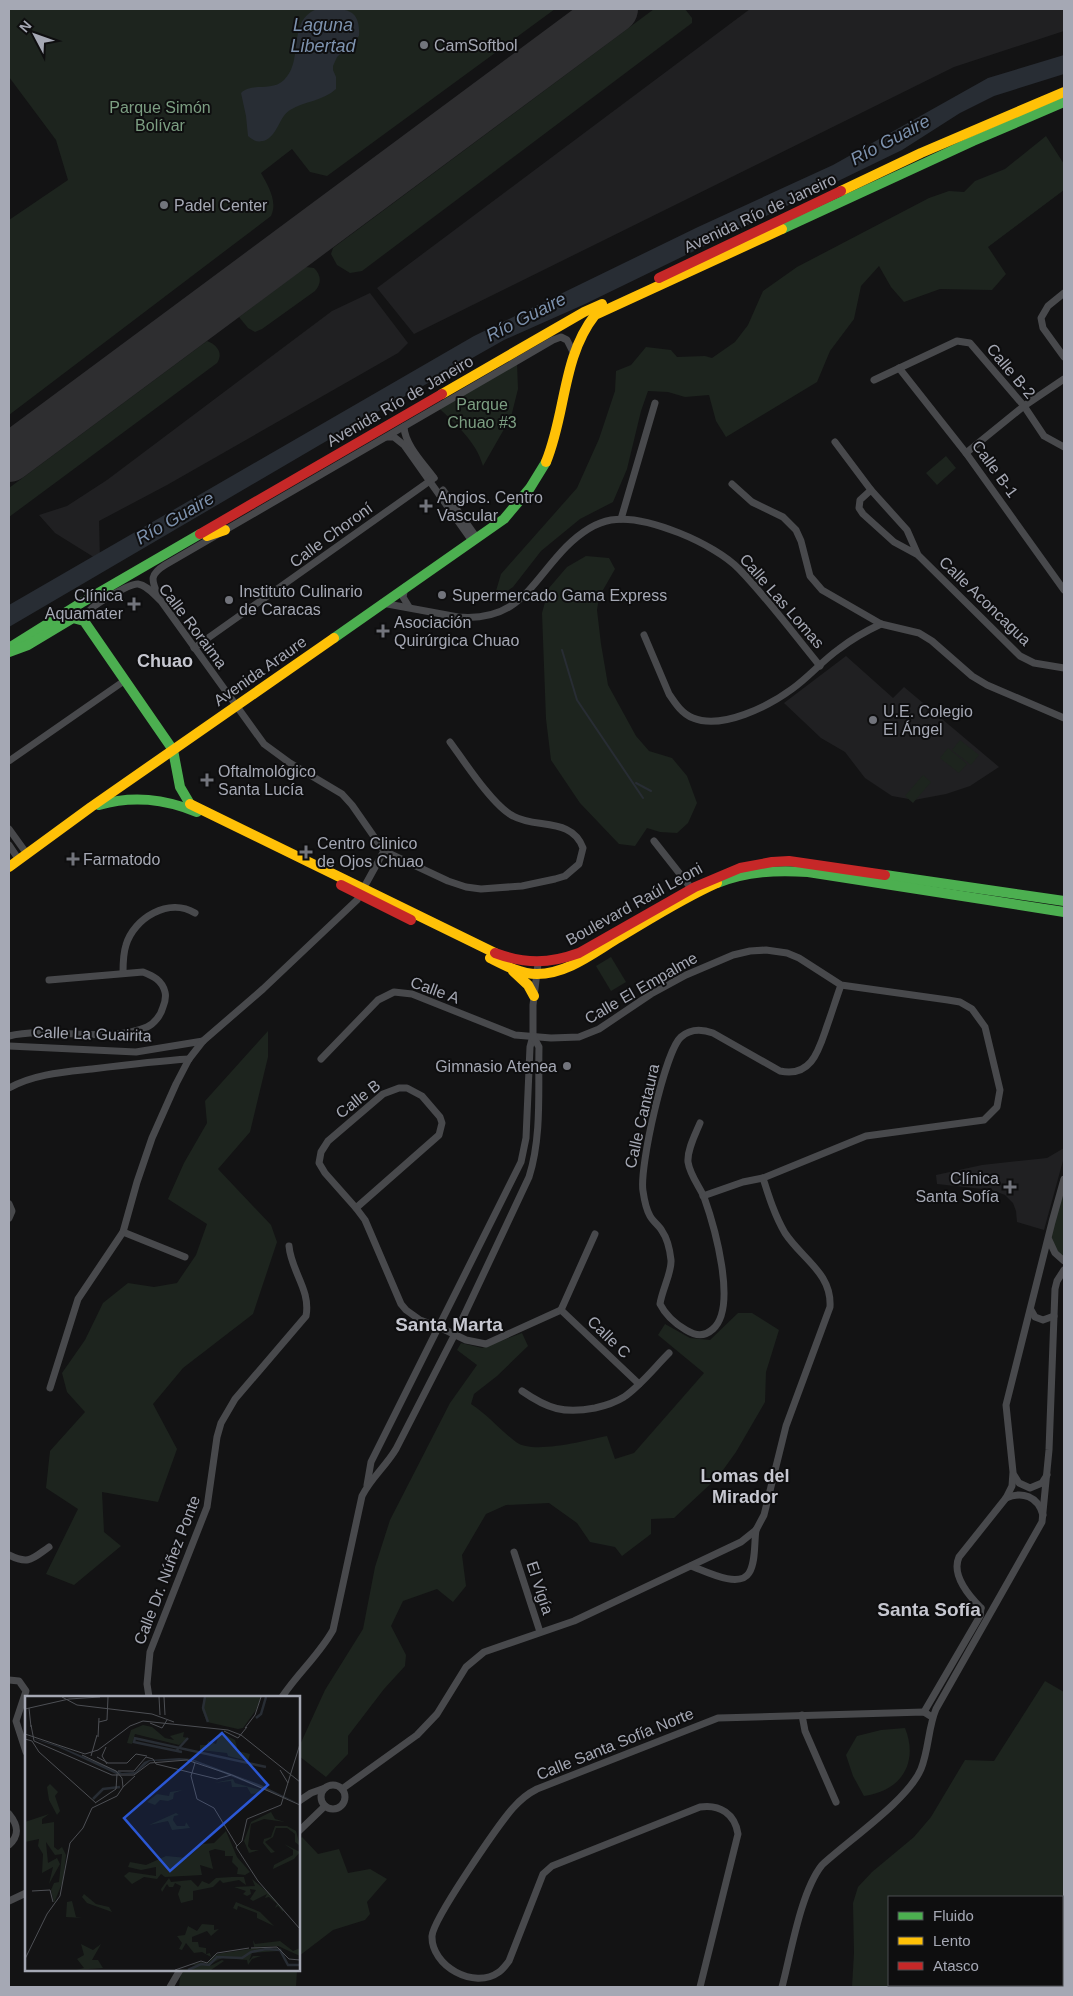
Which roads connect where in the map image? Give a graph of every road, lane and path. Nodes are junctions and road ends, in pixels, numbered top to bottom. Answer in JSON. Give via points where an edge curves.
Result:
{"nodes":[{"id":1,"x":1064,"y":92,"type":"edge"},
{"id":2,"x":1064,"y":102,"type":"edge"},
{"id":3,"x":1064,"y":293,"type":"edge"},
{"id":4,"x":574,"y":354,"type":"junction"},
{"id":5,"x":1064,"y":357,"type":"edge"},
{"id":6,"x":899,"y":368,"type":"junction"},
{"id":7,"x":475,"y":375,"type":"junction"},
{"id":8,"x":1064,"y":379,"type":"edge"},
{"id":9,"x":874,"y":380,"type":"dead end"},
{"id":10,"x":442,"y":403,"type":"junction"},
{"id":11,"x":656,"y":403,"type":"dead end"},
{"id":12,"x":1024,"y":406,"type":"junction"},
{"id":13,"x":404,"y":427,"type":"junction"},
{"id":14,"x":386,"y":437,"type":"junction"},
{"id":15,"x":835,"y":442,"type":"dead end"},
{"id":16,"x":1064,"y":447,"type":"edge"},
{"id":17,"x":966,"y":453,"type":"junction"},
{"id":18,"x":432,"y":479,"type":"junction"},
{"id":19,"x":732,"y":484,"type":"dead end"},
{"id":20,"x":871,"y":490,"type":"junction"},
{"id":21,"x":621,"y":519,"type":"junction"},
{"id":22,"x":225,"y":530,"type":"junction"},
{"id":23,"x":475,"y":540,"type":"junction"},
{"id":24,"x":190,"y":541,"type":"junction"},
{"id":25,"x":918,"y":555,"type":"junction"},
{"id":26,"x":405,"y":587,"type":"junction"},
{"id":27,"x":1064,"y":590,"type":"edge"},
{"id":28,"x":160,"y":601,"type":"junction"},
{"id":29,"x":382,"y":603,"type":"junction"},
{"id":30,"x":409,"y":607,"type":"junction"},
{"id":31,"x":84,"y":622,"type":"junction"},
{"id":32,"x":881,"y":624,"type":"junction"},
{"id":33,"x":644,"y":634,"type":"dead end"},
{"id":34,"x":9,"y":648,"type":"edge"},
{"id":35,"x":194,"y":648,"type":"junction"},
{"id":36,"x":9,"y":652,"type":"edge"},
{"id":37,"x":820,"y":666,"type":"junction"},
{"id":38,"x":1064,"y":668,"type":"edge"},
{"id":39,"x":124,"y":680,"type":"junction"},
{"id":40,"x":236,"y":706,"type":"junction"},
{"id":41,"x":1064,"y":718,"type":"edge"},
{"id":42,"x":450,"y":742,"type":"dead end"},
{"id":43,"x":173,"y":750,"type":"junction"},
{"id":44,"x":9,"y":761,"type":"edge"},
{"id":45,"x":91,"y":807,"type":"junction"},
{"id":46,"x":9,"y":829,"type":"edge"},
{"id":47,"x":654,"y":841,"type":"dead end"},
{"id":48,"x":9,"y":845,"type":"edge"},
{"id":49,"x":384,"y":851,"type":"junction"},
{"id":50,"x":23,"y":857,"type":"junction"},
{"id":51,"x":9,"y":867,"type":"edge"},
{"id":52,"x":691,"y":888,"type":"junction"},
{"id":53,"x":361,"y":892,"type":"junction"},
{"id":54,"x":1064,"y":901,"type":"edge"},
{"id":55,"x":1064,"y":912,"type":"edge"},
{"id":56,"x":195,"y":913,"type":"dead end"},
{"id":57,"x":509,"y":967,"type":"junction"},
{"id":58,"x":537,"y":969,"type":"junction"},
{"id":59,"x":123,"y":973,"type":"junction"},
{"id":60,"x":49,"y":980,"type":"dead end"},
{"id":61,"x":841,"y":985,"type":"junction"},
{"id":62,"x":534,"y":996,"type":"junction"},
{"id":63,"x":9,"y":1036,"type":"edge"},
{"id":64,"x":533,"y":1036,"type":"junction"},
{"id":65,"x":203,"y":1041,"type":"junction"},
{"id":66,"x":9,"y":1046,"type":"edge"},
{"id":67,"x":189,"y":1059,"type":"junction"},
{"id":68,"x":321,"y":1059,"type":"dead end"},
{"id":69,"x":9,"y":1088,"type":"edge"},
{"id":70,"x":700,"y":1123,"type":"dead end"},
{"id":71,"x":763,"y":1178,"type":"junction"},
{"id":72,"x":1064,"y":1179,"type":"edge"},
{"id":73,"x":703,"y":1196,"type":"junction"},
{"id":74,"x":9,"y":1204,"type":"edge"},
{"id":75,"x":356,"y":1208,"type":"junction"},
{"id":76,"x":9,"y":1218,"type":"edge"},
{"id":77,"x":123,"y":1232,"type":"junction"},
{"id":78,"x":595,"y":1234,"type":"dead end"},
{"id":79,"x":1048,"y":1239,"type":"junction"},
{"id":80,"x":289,"y":1246,"type":"dead end"},
{"id":81,"x":185,"y":1257,"type":"dead end"},
{"id":82,"x":1064,"y":1261,"type":"edge"},
{"id":83,"x":1064,"y":1270,"type":"edge"},
{"id":84,"x":561,"y":1310,"type":"junction"},
{"id":85,"x":1030,"y":1310,"type":"junction"},
{"id":86,"x":1054,"y":1316,"type":"junction"},
{"id":87,"x":439,"y":1327,"type":"junction"},
{"id":88,"x":454,"y":1335,"type":"junction"},
{"id":89,"x":669,"y":1353,"type":"dead end"},
{"id":90,"x":639,"y":1384,"type":"junction"},
{"id":91,"x":50,"y":1388,"type":"dead end"},
{"id":92,"x":522,"y":1391,"type":"dead end"},
{"id":93,"x":1013,"y":1472,"type":"junction"},
{"id":94,"x":1048,"y":1472,"type":"junction"},
{"id":95,"x":367,"y":1485,"type":"junction"},
{"id":96,"x":1006,"y":1498,"type":"junction"},
{"id":97,"x":1043,"y":1517,"type":"junction"},
{"id":98,"x":756,"y":1530,"type":"junction"},
{"id":99,"x":49,"y":1547,"type":"dead end"},
{"id":100,"x":514,"y":1552,"type":"dead end"},
{"id":101,"x":9,"y":1555,"type":"edge"},
{"id":102,"x":691,"y":1566,"type":"junction"},
{"id":103,"x":997,"y":1602,"type":"junction"},
{"id":104,"x":981,"y":1608,"type":"junction"},
{"id":105,"x":540,"y":1632,"type":"junction"},
{"id":106,"x":9,"y":1680,"type":"edge"},
{"id":107,"x":25,"y":1696,"type":"edge"},
{"id":108,"x":149,"y":1696,"type":"edge"},
{"id":109,"x":283,"y":1696,"type":"edge"},
{"id":110,"x":25,"y":1698,"type":"edge"},
{"id":111,"x":924,"y":1712,"type":"junction"},
{"id":112,"x":802,"y":1715,"type":"junction"},
{"id":113,"x":932,"y":1717,"type":"junction"},
{"id":114,"x":25,"y":1749,"type":"edge"},
{"id":115,"x":326,"y":1787,"type":"junction"},
{"id":116,"x":342,"y":1789,"type":"junction"},
{"id":117,"x":300,"y":1800,"type":"edge"},
{"id":118,"x":836,"y":1802,"type":"dead end"},
{"id":119,"x":325,"y":1806,"type":"junction"},
{"id":120,"x":9,"y":1814,"type":"edge"},
{"id":121,"x":300,"y":1830,"type":"edge"},
{"id":122,"x":9,"y":1845,"type":"edge"},
{"id":123,"x":25,"y":1893,"type":"edge"},
{"id":124,"x":9,"y":1901,"type":"edge"},
{"id":125,"x":179,"y":1971,"type":"edge"},
{"id":126,"x":170,"y":1987,"type":"edge"},
{"id":127,"x":700,"y":1987,"type":"edge"},
{"id":128,"x":782,"y":1987,"type":"edge"}],
"edges":[{"from":1,"to":7,"type":"street","name":"Avenida Río de Janeiro","via":[[921,153],[584,312]]},
{"from":2,"to":4,"type":"street","name":"Avenida Río de Janeiro","via":[[973,140],[595,315],[586,326]]},
{"from":3,"to":5,"type":"street","via":[[1048,306],[1041,318],[1043,328]]},
{"from":4,"to":10,"type":"street","name":"Avenida Río de Janeiro","via":[[567,340],[558,338]]},
{"from":4,"to":23,"type":"street","name":"Avenida Araure","via":[[552,445],[542,469],[504,519]]},
{"from":6,"to":9,"type":"street","name":"Calle B-2"},
{"from":6,"to":12,"type":"street","name":"Calle B-2","via":[[958,341],[970,342]]},
{"from":6,"to":17,"type":"street","name":"Calle B-1"},
{"from":7,"to":10,"type":"street"},
{"from":7,"to":24,"type":"street","name":"Avenida Río de Janeiro"},
{"from":8,"to":12,"type":"street"},
{"from":10,"to":13,"type":"street","name":"Avenida Río de Janeiro"},
{"from":11,"to":21,"type":"street"},
{"from":12,"to":16,"type":"street","name":"Calle B-2","via":[[1044,436]]},
{"from":12,"to":17,"type":"street"},
{"from":13,"to":14,"type":"street","name":"Avenida Río de Janeiro"},
{"from":13,"to":18,"type":"street","via":[[404,434]]},
{"from":14,"to":18,"type":"street","via":[[404,444]]},
{"from":14,"to":22,"type":"street","name":"Avenida Río de Janeiro"},
{"from":15,"to":20,"type":"street","name":"Calle Aconcagua"},
{"from":17,"to":27,"type":"street","name":"Calle B-1"},
{"from":18,"to":23,"type":"street"},
{"from":18,"to":35,"type":"street","name":"Calle Choroní"},
{"from":19,"to":32,"type":"street","via":[[752,502],[783,517],[796,530],[815,584]]},
{"from":20,"to":25,"type":"street","name":"Calle Aconcagua","via":[[907,530]]},
{"from":20,"to":25,"type":"street","name":"Calle Aconcagua","via":[[860,500],[860,511],[894,542]]},
{"from":21,"to":30,"type":"street","name":"Calle Las Lomas","via":[[603,522],[584,531],[524,596],[495,615],[458,617]]},
{"from":21,"to":37,"type":"street","name":"Calle Las Lomas","via":[[661,527],[717,551],[738,568]]},
{"from":22,"to":24,"type":"street"},
{"from":22,"to":28,"type":"street","name":"Avenida Río de Janeiro","via":[[158,570],[153,579]]},
{"from":23,"to":26,"type":"street","name":"Avenida Araure"},
{"from":24,"to":34,"type":"street","name":"Avenida Río de Janeiro"},
{"from":25,"to":38,"type":"street","name":"Calle Aconcagua","via":[[1020,656],[1034,663]]},
{"from":26,"to":29,"type":"street","name":"Avenida Araure"},
{"from":26,"to":30,"type":"street","via":[[403,597]]},
{"from":28,"to":31,"type":"street","name":"Calle Roraima","via":[[143,585],[133,584],[91,609]]},
{"from":28,"to":35,"type":"street","name":"Calle Roraima"},
{"from":29,"to":30,"type":"street","name":"Calle Las Lomas"},
{"from":29,"to":40,"type":"street","name":"Avenida Araure"},
{"from":31,"to":36,"type":"street","via":[[73,618],[28,645]]},
{"from":31,"to":39,"type":"street"},
{"from":32,"to":37,"type":"street","via":[[857,636]]},
{"from":32,"to":41,"type":"street","via":[[919,633],[987,685]]},
{"from":33,"to":37,"type":"street","via":[[674,703],[692,718],[706,722],[748,713],[770,703]]},
{"from":35,"to":40,"type":"street","name":"Calle Roraima"},
{"from":39,"to":43,"type":"street"},
{"from":39,"to":44,"type":"street"},
{"from":40,"to":43,"type":"street","name":"Avenida Araure"},
{"from":40,"to":49,"type":"street","name":"Calle Roraima","via":[[269,748],[342,794]]},
{"from":42,"to":49,"type":"street","via":[[504,811],[525,822],[560,826],[576,834],[583,848],[579,864],[565,876],[555,879],[522,886],[480,889],[448,881]]},
{"from":43,"to":45,"type":"street","name":"Avenida Araure"},
{"from":43,"to":53,"type":"street","name":"Boulevard Raúl Leoni","via":[[180,787],[190,803]]},
{"from":45,"to":50,"type":"street","name":"Avenida Araure"},
{"from":45,"to":53,"type":"street","name":"Boulevard Raúl Leoni","via":[[147,799],[174,804]]},
{"from":46,"to":50,"type":"street"},
{"from":47,"to":52,"type":"street"},
{"from":48,"to":50,"type":"street"},
{"from":49,"to":53,"type":"street"},
{"from":50,"to":51,"type":"street","name":"Avenida Araure"},
{"from":52,"to":54,"type":"street","name":"Boulevard Raúl Leoni","via":[[740,866],[789,861]]},
{"from":52,"to":58,"type":"street","name":"Boulevard Raúl Leoni","via":[[579,953]]},
{"from":53,"to":57,"type":"street","name":"Boulevard Raúl Leoni"},
{"from":53,"to":58,"type":"street","name":"Boulevard Raúl Leoni"},
{"from":53,"to":65,"type":"street","via":[[357,900]]},
{"from":55,"to":58,"type":"street","name":"Boulevard Raúl Leoni","via":[[837,877],[790,871],[760,872],[719,882],[584,959],[554,971]]},
{"from":56,"to":59,"type":"street","via":[[176,907],[164,909],[140,922],[126,944]]},
{"from":57,"to":58,"type":"street","name":"Boulevard Raúl Leoni","via":[[525,972]]},
{"from":57,"to":62,"type":"street","via":[[528,985]]},
{"from":58,"to":62,"type":"street"},
{"from":59,"to":60,"type":"street"},
{"from":59,"to":63,"type":"street","via":[[143,972],[160,981],[165,1002],[162,1012],[148,1027],[108,1034]]},
{"from":61,"to":64,"type":"street","name":"Calle El Empalme","via":[[787,953],[750,951],[686,975],[589,1034],[570,1038]]},
{"from":61,"to":71,"type":"street","via":[[960,1002],[972,1009],[983,1022],[988,1037],[1000,1090],[997,1107],[984,1120],[976,1122],[866,1136]]},
{"from":61,"to":73,"type":"street","name":"Calle Cantaura","via":[[815,1056],[797,1072],[780,1071],[706,1030],[686,1034],[674,1047],[646,1148],[643,1192],[649,1214],[661,1230],[671,1261],[660,1304],[671,1320],[699,1335],[707,1334],[716,1327],[724,1305],[720,1253]]},
{"from":62,"to":64,"type":"street"},
{"from":64,"to":68,"type":"street","name":"Calle A","via":[[515,1035],[412,994],[394,992],[378,1000]]},
{"from":64,"to":87,"type":"street","via":[[526,1138],[521,1162]]},
{"from":64,"to":88,"type":"street","via":[[538,1047],[535,1158],[525,1186]]},
{"from":65,"to":66,"type":"street","name":"Calle La Guairita","via":[[136,1052]]},
{"from":65,"to":67,"type":"street"},
{"from":67,"to":69,"type":"street","via":[[65,1072],[26,1080]]},
{"from":67,"to":77,"type":"street","via":[[152,1138]]},
{"from":70,"to":73,"type":"street","via":[[688,1158]]},
{"from":71,"to":73,"type":"street"},
{"from":71,"to":98,"type":"street","via":[[779,1221],[796,1247],[825,1280],[831,1297],[786,1426],[764,1515]]},
{"from":72,"to":79,"type":"street"},
{"from":74,"to":76,"type":"street","via":[[12,1212]]},
{"from":75,"to":75,"type":"street","name":"Calle B","via":[[439,1135],[440,1117],[414,1091],[398,1088],[383,1094],[328,1141],[321,1152],[320,1163],[325,1173]]},
{"from":75,"to":87,"type":"street","name":"Calle B","via":[[365,1220],[402,1304],[413,1316]]},
{"from":77,"to":81,"type":"street"},
{"from":77,"to":91,"type":"street","via":[[78,1299]]},
{"from":78,"to":84,"type":"street"},
{"from":79,"to":82,"type":"street","via":[[1054,1254]]},
{"from":79,"to":85,"type":"street"},
{"from":80,"to":108,"type":"street","name":"Calle Dr. Núñez Ponte","via":[[290,1258],[307,1298],[306,1316],[235,1399],[221,1423],[208,1508],[150,1652],[146,1684]]},
{"from":83,"to":86,"type":"street","via":[[1056,1284]]},
{"from":84,"to":88,"type":"street","via":[[486,1344]]},
{"from":84,"to":90,"type":"street","name":"Calle C"},
{"from":85,"to":86,"type":"street","via":[[1043,1320]]},
{"from":85,"to":93,"type":"street","via":[[1006,1404]]},
{"from":86,"to":94,"type":"street"},
{"from":87,"to":88,"type":"street","name":"Calle B"},
{"from":87,"to":95,"type":"street","via":[[371,1462]]},
{"from":88,"to":95,"type":"street","via":[[396,1449]]},
{"from":89,"to":90,"type":"street"},
{"from":90,"to":92,"type":"street","via":[[622,1398],[601,1407],[569,1412],[540,1403]]},
{"from":93,"to":94,"type":"street","via":[[1017,1481],[1030,1488],[1042,1483]]},
{"from":93,"to":96,"type":"street","via":[[1012,1486]]},
{"from":94,"to":97,"type":"street"},
{"from":95,"to":109,"type":"street","via":[[333,1630],[324,1647]]},
{"from":96,"to":97,"type":"street","via":[[1016,1494],[1031,1497],[1038,1502]]},
{"from":96,"to":104,"type":"street","via":[[957,1562],[958,1575]]},
{"from":97,"to":103,"type":"street"},
{"from":98,"to":102,"type":"street","via":[[742,1542]]},
{"from":98,"to":102,"type":"street","via":[[752,1564],[745,1577],[731,1580]]},
{"from":99,"to":101,"type":"street","via":[[28,1560],[21,1561]]},
{"from":100,"to":105,"type":"street","name":"El Vigía"},
{"from":102,"to":105,"type":"street","via":[[574,1621]]},
{"from":103,"to":104,"type":"street","via":[[989,1610]]},
{"from":103,"to":113,"type":"street"},
{"from":104,"to":111,"type":"street","via":[[980,1616]]},
{"from":105,"to":116,"type":"street","via":[[477,1656],[424,1728]]},
{"from":106,"to":107,"type":"street","via":[[19,1681],[26,1691]]},
{"from":110,"to":114,"type":"street","via":[[16,1722]]},
{"from":111,"to":112,"type":"street","name":"Calle Santa Sofía Norte"},
{"from":111,"to":113,"type":"street"},
{"from":112,"to":118,"type":"street","via":[[805,1731]]},
{"from":112,"to":127,"type":"street","name":"Calle Santa Sofía Norte","via":[[718,1718],[528,1794],[506,1817],[432,1931],[438,1958],[447,1968],[458,1974],[484,1978],[499,1972],[509,1961],[544,1874],[552,1866],[700,1807],[715,1807],[726,1812],[735,1822],[738,1834]]},
{"from":113,"to":128,"type":"street","via":[[924,1760],[911,1786],[822,1864],[814,1875]]},
{"from":115,"to":116,"type":"street","via":[[336,1785]]},
{"from":115,"to":117,"type":"street"},
{"from":115,"to":119,"type":"street","via":[[321,1796]]},
{"from":116,"to":119,"type":"street","via":[[342,1804],[336,1808]]},
{"from":119,"to":121,"type":"street"},
{"from":120,"to":122,"type":"street","via":[[17,1829]]},
{"from":123,"to":124,"type":"street"},
{"from":125,"to":126,"type":"street"}]}
